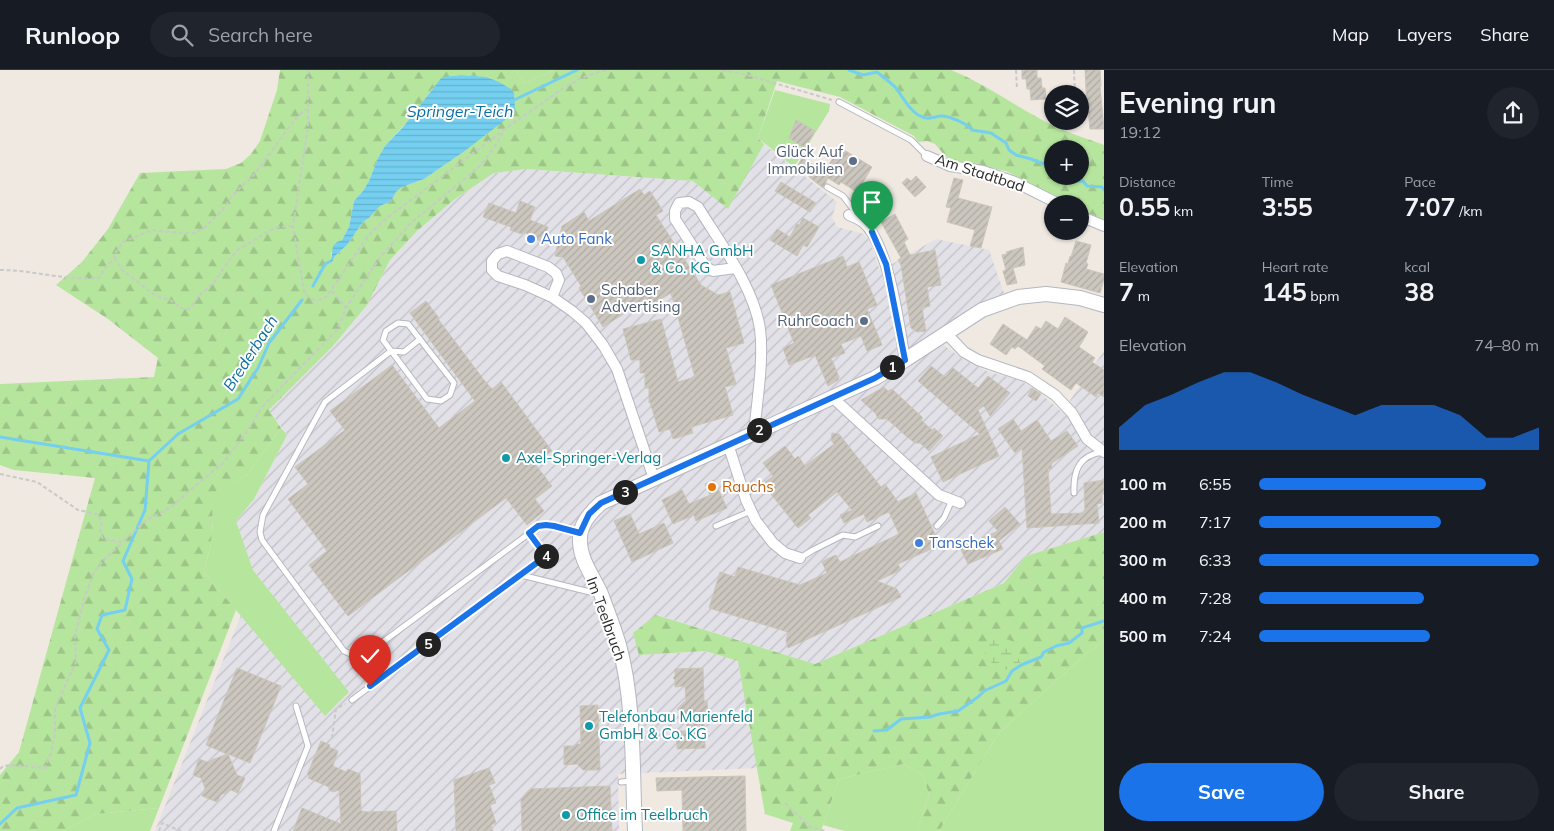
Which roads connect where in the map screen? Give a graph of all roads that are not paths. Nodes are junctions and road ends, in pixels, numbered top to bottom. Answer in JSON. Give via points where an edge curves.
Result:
{"nodes":[{"id":1,"x":839,"y":102,"type":"road end"},
{"id":2,"x":927,"y":156,"type":"joint"},
{"id":3,"x":827,"y":188,"type":"dead end"},
{"id":4,"x":1044,"y":196,"type":"edge"},
{"id":5,"x":849,"y":215,"type":"dead end"},
{"id":6,"x":1089,"y":220,"type":"edge"},
{"id":7,"x":862,"y":221,"type":"junction"},
{"id":8,"x":1104,"y":226,"type":"edge"},
{"id":9,"x":736,"y":268,"type":"junction"},
{"id":10,"x":552,"y":297,"type":"junction"},
{"id":11,"x":1104,"y":305,"type":"edge"},
{"id":12,"x":946,"y":333,"type":"junction"},
{"id":13,"x":420,"y":339,"type":"junction"},
{"id":14,"x":390,"y":351,"type":"junction"},
{"id":15,"x":905,"y":360,"type":"junction"},
{"id":16,"x":832,"y":397,"type":"junction"},
{"id":17,"x":754,"y":432,"type":"junction"},
{"id":18,"x":728,"y":444,"type":"junction"},
{"id":19,"x":1104,"y":452,"type":"edge"},
{"id":20,"x":654,"y":479,"type":"junction"},
{"id":21,"x":1074,"y":493,"type":"dead end"},
{"id":22,"x":956,"y":502,"type":"joint"},
{"id":23,"x":751,"y":511,"type":"junction"},
{"id":24,"x":716,"y":526,"type":"dead end"},
{"id":25,"x":878,"y":526,"type":"dead end"},
{"id":26,"x":938,"y":526,"type":"dead end"},
{"id":27,"x":580,"y":533,"type":"junction"},
{"id":28,"x":546,"y":556,"type":"road end"},
{"id":29,"x":800,"y":558,"type":"joint"},
{"id":30,"x":522,"y":575,"type":"junction"},
{"id":31,"x":601,"y":595,"type":"junction"},
{"id":32,"x":352,"y":700,"type":"road end"},
{"id":33,"x":296,"y":706,"type":"dead end"},
{"id":34,"x":274,"y":831,"type":"edge"},
{"id":35,"x":635,"y":831,"type":"edge"}],
"edges":[{"from":1,"to":2,"type":"lane","via":[[911,140]]},
{"from":2,"to":4,"type":"street","name":"Am Stadtbad","via":[[950,166],[983,171],[1015,182]]},
{"from":3,"to":7,"type":"lane","via":[[842,196]]},
{"from":5,"to":7,"type":"street"},
{"from":6,"to":8,"type":"street"},
{"from":7,"to":15,"type":"street","via":[[872,232],[886,264]]},
{"from":9,"to":9,"type":"street","via":[[698,207],[688,202],[679,204],[675,220],[706,267],[713,271]]},
{"from":9,"to":17,"type":"street","via":[[754,305],[760,330]]},
{"from":10,"to":10,"type":"street","via":[[559,280],[548,266],[507,251],[492,261],[492,270],[498,276]]},
{"from":10,"to":20,"type":"street","via":[[586,323],[603,345],[616,369]]},
{"from":11,"to":12,"type":"street","via":[[1046,294],[1018,297],[982,310]]},
{"from":12,"to":15,"type":"street"},
{"from":12,"to":19,"type":"street","via":[[964,352],[1028,377],[1055,396],[1072,413],[1088,439]]},
{"from":13,"to":14,"type":"lane","via":[[404,352]]},
{"from":13,"to":14,"type":"lane","via":[[408,324],[398,322],[386,331],[383,340]]},
{"from":13,"to":14,"type":"lane","via":[[454,383],[450,395],[441,401],[427,399]]},
{"from":14,"to":27,"type":"lane","via":[[325,402],[263,516],[260,532],[262,540],[344,651],[364,656],[538,526],[554,526]]},
{"from":15,"to":16,"type":"street"},
{"from":16,"to":17,"type":"street"},
{"from":16,"to":22,"type":"street","via":[[939,495]]},
{"from":17,"to":18,"type":"street"},
{"from":18,"to":20,"type":"street"},
{"from":18,"to":23,"type":"street"},
{"from":19,"to":21,"type":"lane","via":[[1090,455],[1078,466],[1073,479]]},
{"from":20,"to":27,"type":"street","via":[[601,503],[589,514]]},
{"from":22,"to":26,"type":"lane"},
{"from":23,"to":24,"type":"lane"},
{"from":23,"to":29,"type":"street","via":[[773,543],[785,553]]},
{"from":25,"to":29,"type":"lane","via":[[855,537],[843,536]]},
{"from":27,"to":31,"type":"street","name":"Im Teelbruch","via":[[582,556]]},
{"from":28,"to":30,"type":"lane"},
{"from":30,"to":31,"type":"lane"},
{"from":30,"to":32,"type":"lane"},
{"from":31,"to":35,"type":"street","name":"Im Teelbruch","via":[[618,643],[629,694],[627,781]]},
{"from":33,"to":34,"type":"lane","via":[[308,746]]}]}
